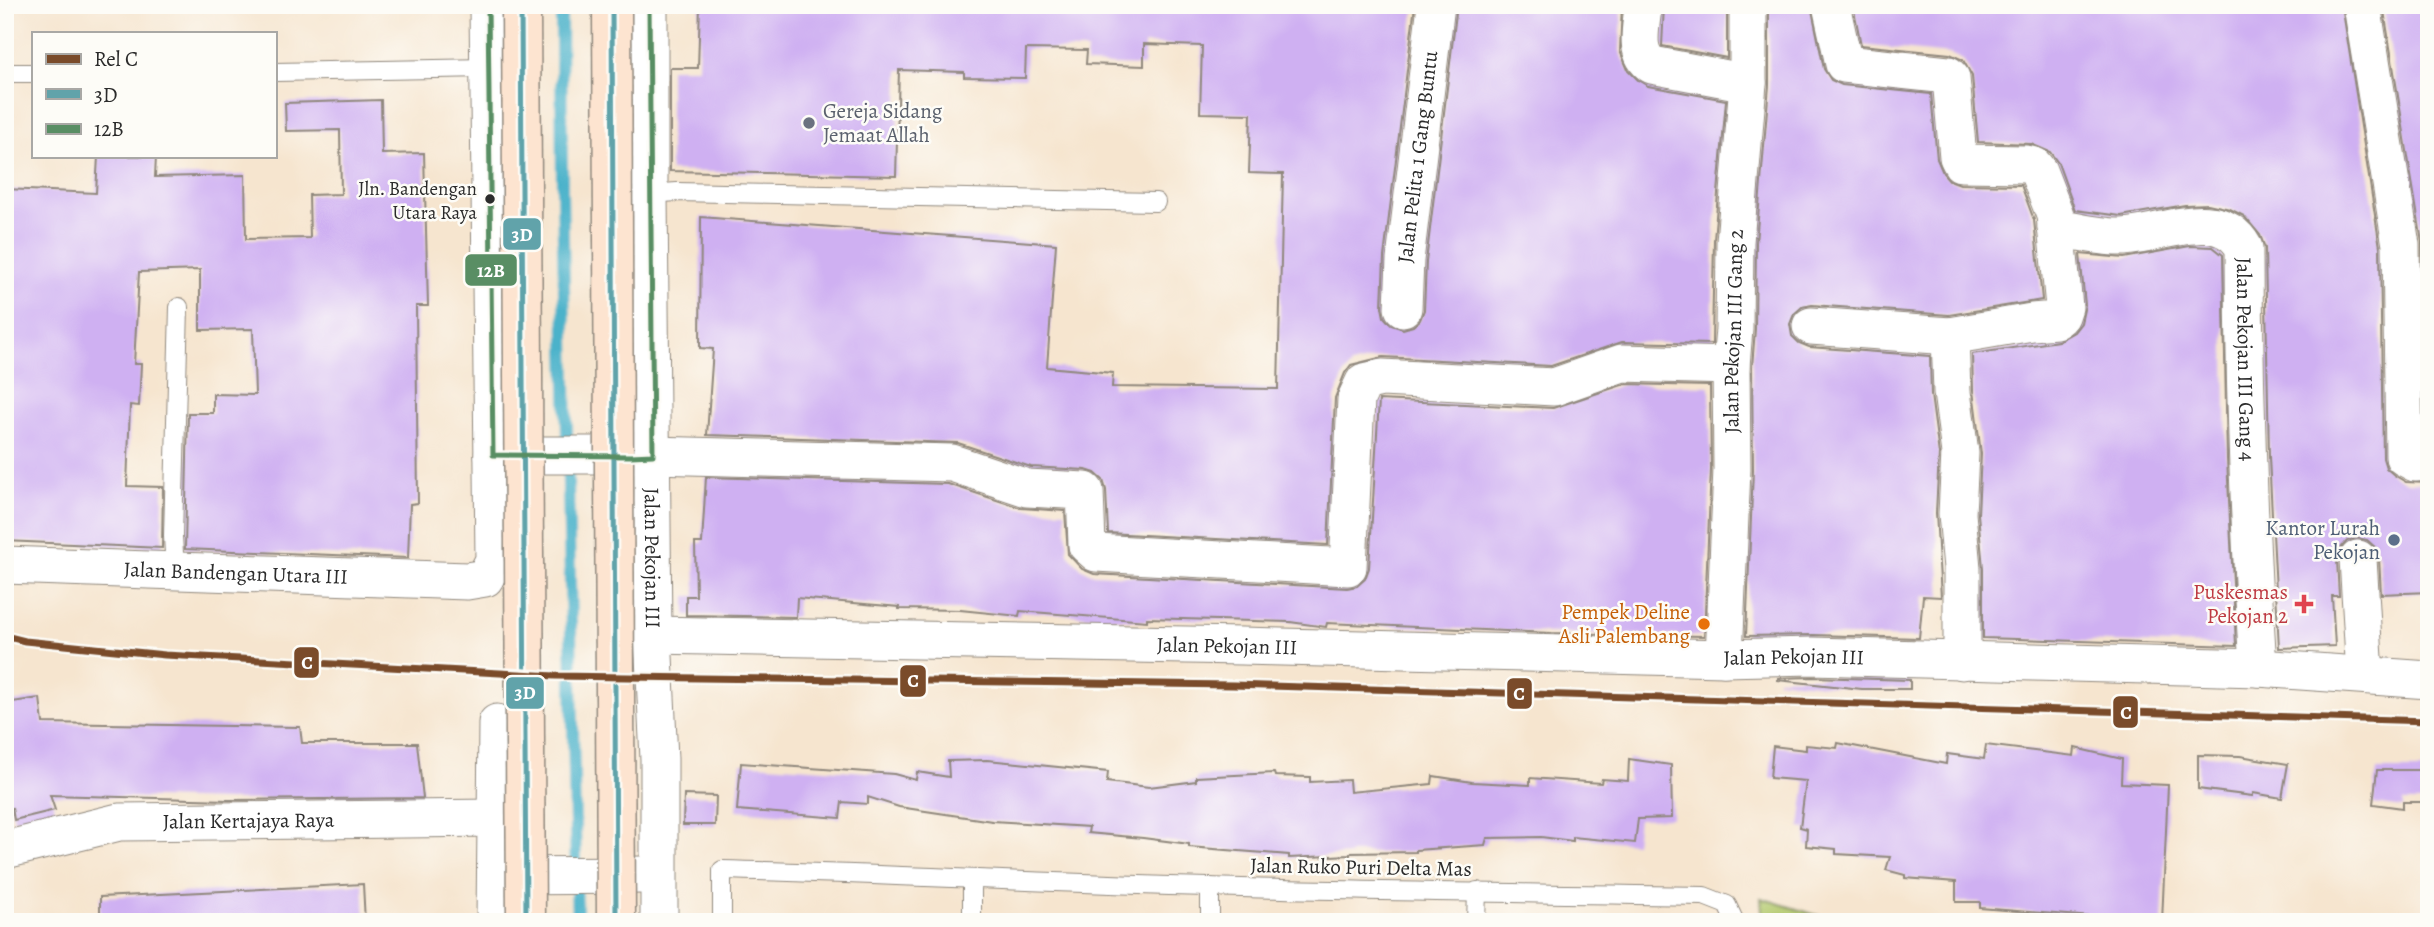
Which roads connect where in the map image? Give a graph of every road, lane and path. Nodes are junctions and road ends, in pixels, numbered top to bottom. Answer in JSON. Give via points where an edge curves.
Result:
{"nodes":[{"id":1,"x":488,"y":5,"type":"edge"},
{"id":2,"x":521,"y":5,"type":"edge"},
{"id":3,"x":612,"y":5,"type":"edge"},
{"id":4,"x":649,"y":5,"type":"edge"},
{"id":5,"x":1436,"y":5,"type":"edge"},
{"id":6,"x":1643,"y":5,"type":"edge"},
{"id":7,"x":1748,"y":5,"type":"edge"},
{"id":8,"x":1831,"y":5,"type":"edge"},
{"id":9,"x":2362,"y":5,"type":"edge"},
{"id":10,"x":488,"y":68,"type":"junction"},
{"id":11,"x":276,"y":72,"type":"edge"},
{"id":12,"x":32,"y":73,"type":"edge"},
{"id":13,"x":5,"y":74,"type":"edge"},
{"id":14,"x":1748,"y":83,"type":"junction"},
{"id":15,"x":649,"y":194,"type":"junction"},
{"id":16,"x":1156,"y":202,"type":"dead end"},
{"id":17,"x":2056,"y":228,"type":"junction"},
{"id":18,"x":179,"y":307,"type":"dead end"},
{"id":19,"x":1403,"y":308,"type":"dead end"},
{"id":20,"x":1811,"y":326,"type":"dead end"},
{"id":21,"x":1950,"y":336,"type":"junction"},
{"id":22,"x":1731,"y":366,"type":"junction"},
{"id":23,"x":499,"y":455,"type":"junction"},
{"id":24,"x":642,"y":456,"type":"junction"},
{"id":25,"x":2429,"y":462,"type":"edge"},
{"id":26,"x":2358,"y":559,"type":"dead end"},
{"id":27,"x":5,"y":565,"type":"edge"},
{"id":28,"x":175,"y":571,"type":"junction"},
{"id":29,"x":653,"y":635,"type":"junction"},
{"id":30,"x":1724,"y":658,"type":"junction"},
{"id":31,"x":1962,"y":661,"type":"junction"},
{"id":32,"x":2258,"y":668,"type":"junction"},
{"id":33,"x":2365,"y":675,"type":"junction"},
{"id":34,"x":2429,"y":680,"type":"edge"},
{"id":35,"x":497,"y":723,"type":"dead end"},
{"id":36,"x":495,"y":818,"type":"junction"},
{"id":37,"x":5,"y":850,"type":"edge"},
{"id":38,"x":654,"y":875,"type":"junction"},
{"id":39,"x":499,"y":876,"type":"junction"},
{"id":40,"x":972,"y":879,"type":"junction"},
{"id":41,"x":1210,"y":887,"type":"junction"},
{"id":42,"x":1477,"y":891,"type":"junction"},
{"id":43,"x":495,"y":922,"type":"edge"},
{"id":44,"x":526,"y":922,"type":"edge"},
{"id":45,"x":616,"y":922,"type":"edge"},
{"id":46,"x":659,"y":922,"type":"edge"},
{"id":47,"x":722,"y":922,"type":"edge"},
{"id":48,"x":972,"y":922,"type":"edge"},
{"id":49,"x":1210,"y":922,"type":"edge"},
{"id":50,"x":1476,"y":922,"type":"edge"},
{"id":51,"x":1735,"y":922,"type":"edge"}],
"edges":[{"from":1,"to":10,"type":"street"},
{"from":2,"to":44,"type":"main road","bridge":true},
{"from":3,"to":45,"type":"main road","bridge":true},
{"from":4,"to":15,"type":"street","name":"Jalan Pekojan III"},
{"from":5,"to":19,"type":"street","name":"Jalan Pelita 1 Gang Buntu"},
{"from":6,"to":14,"type":"street","via":[[1640,50],[1645,60]]},
{"from":7,"to":14,"type":"street","name":"Jalan Pekojan III Gang 2"},
{"from":8,"to":17,"type":"street","via":[[1844,64],[1948,75],[1961,163],[2034,166]]},
{"from":9,"to":25,"type":"street","via":[[2400,245],[2404,457],[2414,463]]},
{"from":10,"to":11,"type":"lane"},
{"from":10,"to":23,"type":"street"},
{"from":12,"to":13,"type":"lane"},
{"from":14,"to":22,"type":"street","name":"Jalan Pekojan III Gang 2","via":[[1735,234]]},
{"from":15,"to":16,"type":"lane"},
{"from":15,"to":24,"type":"street","name":"Jalan Pekojan III"},
{"from":17,"to":21,"type":"street","via":[[2064,307],[2061,316]]},
{"from":17,"to":32,"type":"street","name":"Jalan Pekojan III Gang 4","via":[[2122,237],[2188,225],[2228,229],[2244,248],[2249,517]]},
{"from":18,"to":28,"type":"lane"},
{"from":20,"to":21,"type":"street"},
{"from":21,"to":31,"type":"street","via":[[1960,453],[1957,514]]},
{"from":22,"to":24,"type":"street","via":[[1622,363],[1554,387],[1381,378],[1364,382],[1356,399],[1348,568],[1096,553],[1087,545],[1085,491],[1027,488],[952,463]]},
{"from":22,"to":30,"type":"street","name":"Jalan Pekojan III Gang 2"},
{"from":23,"to":24,"type":"street","bridge":true},
{"from":23,"to":28,"type":"street","name":"Jalan Bandengan Utara III","via":[[494,560],[485,578]]},
{"from":24,"to":29,"type":"street","name":"Jalan Pekojan III"},
{"from":26,"to":33,"type":"street"},
{"from":27,"to":28,"type":"street","name":"Jalan Bandengan Utara III"},
{"from":29,"to":30,"type":"street","name":"Jalan Pekojan III"},
{"from":29,"to":38,"type":"street","via":[[659,759]]},
{"from":30,"to":31,"type":"street","name":"Jalan Pekojan III"},
{"from":31,"to":32,"type":"street","name":"Jalan Pekojan III"},
{"from":32,"to":33,"type":"street","name":"Jalan Pekojan III"},
{"from":33,"to":34,"type":"street","name":"Jalan Pekojan III"},
{"from":35,"to":36,"type":"street"},
{"from":36,"to":37,"type":"street","name":"Jalan Kertajaya Raya","via":[[119,822]]},
{"from":36,"to":39,"type":"street"},
{"from":38,"to":39,"type":"street","bridge":true},
{"from":38,"to":46,"type":"street"},
{"from":39,"to":43,"type":"street"},
{"from":40,"to":41,"type":"lane","name":"Jalan Ruko Puri Delta Mas"},
{"from":40,"to":47,"type":"lane","name":"Jalan Ruko Puri Delta Mas","via":[[722,870]]},
{"from":40,"to":48,"type":"lane"},
{"from":41,"to":42,"type":"lane","name":"Jalan Ruko Puri Delta Mas"},
{"from":41,"to":49,"type":"lane"},
{"from":42,"to":50,"type":"lane"},
{"from":42,"to":51,"type":"lane","name":"Jalan Ruko Puri Delta Mas","via":[[1704,896],[1727,905]]}]}
